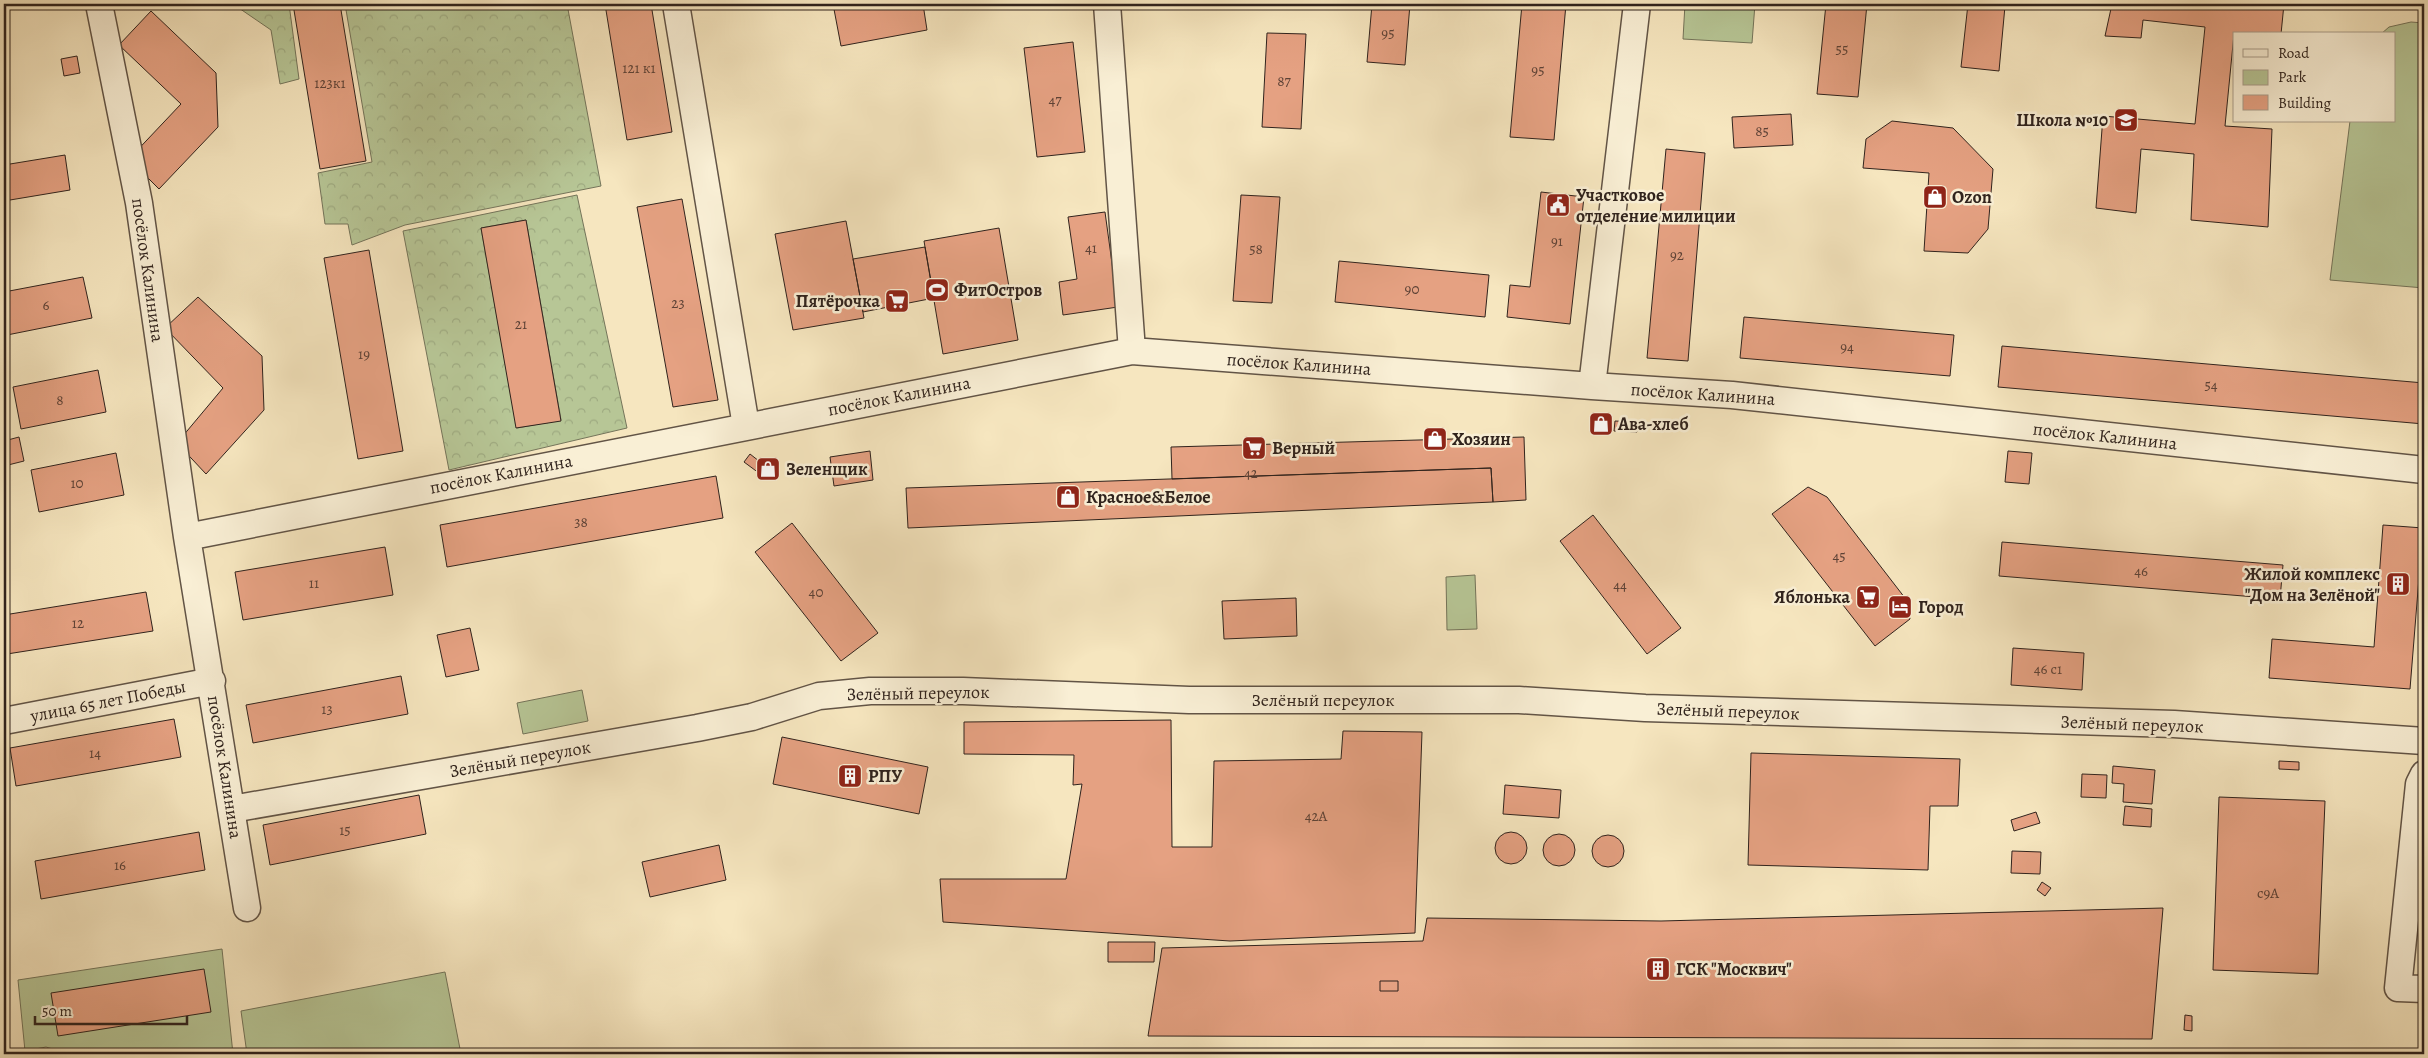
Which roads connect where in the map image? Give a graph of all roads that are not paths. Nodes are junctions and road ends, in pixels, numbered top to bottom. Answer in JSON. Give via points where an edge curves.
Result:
{"nodes":[{"id":1,"x":99,"y":4,"type":"edge"},
{"id":2,"x":676,"y":4,"type":"edge"},
{"id":3,"x":1108,"y":4,"type":"edge"},
{"id":4,"x":1636,"y":4,"type":"edge"},
{"id":5,"x":1132,"y":351,"type":"junction"},
{"id":6,"x":1592,"y":386,"type":"junction"},
{"id":7,"x":746,"y":426,"type":"junction"},
{"id":8,"x":2424,"y":470,"type":"edge"},
{"id":9,"x":187,"y":537,"type":"junction"},
{"id":10,"x":212,"y":681,"type":"junction"},
{"id":11,"x":4,"y":721,"type":"edge"},
{"id":12,"x":2424,"y":741,"type":"edge"},
{"id":13,"x":2424,"y":774,"type":"edge"},
{"id":14,"x":232,"y":809,"type":"junction"},
{"id":15,"x":247,"y":908,"type":"dead end"},
{"id":16,"x":2424,"y":989,"type":"edge"}],
"edges":[{"from":1,"to":9,"type":"street","name":"посёлок Калинина","via":[[139,203]]},
{"from":2,"to":7,"type":"street"},
{"from":3,"to":5,"type":"street"},
{"from":4,"to":6,"type":"street"},
{"from":5,"to":6,"type":"street","name":"посёлок Калинина"},
{"from":5,"to":7,"type":"street","name":"посёлок Калинина"},
{"from":6,"to":8,"type":"street","name":"посёлок Калинина","via":[[1732,395]]},
{"from":7,"to":9,"type":"street","name":"посёлок Калинина"},
{"from":9,"to":10,"type":"street","name":"посёлок Калинина"},
{"from":10,"to":11,"type":"street","name":"улица 65 лет Победы"},
{"from":10,"to":14,"type":"street","name":"посёлок Калинина"},
{"from":12,"to":14,"type":"street","name":"Зелёный переулок","via":[[2174,724],[1645,708],[1519,700],[1189,700],[1021,692],[870,692],[819,696],[752,717],[697,728]]},
{"from":13,"to":16,"type":"street","via":[[2419,784],[2398,988]]},
{"from":14,"to":15,"type":"street","name":"посёлок Калинина"}]}
